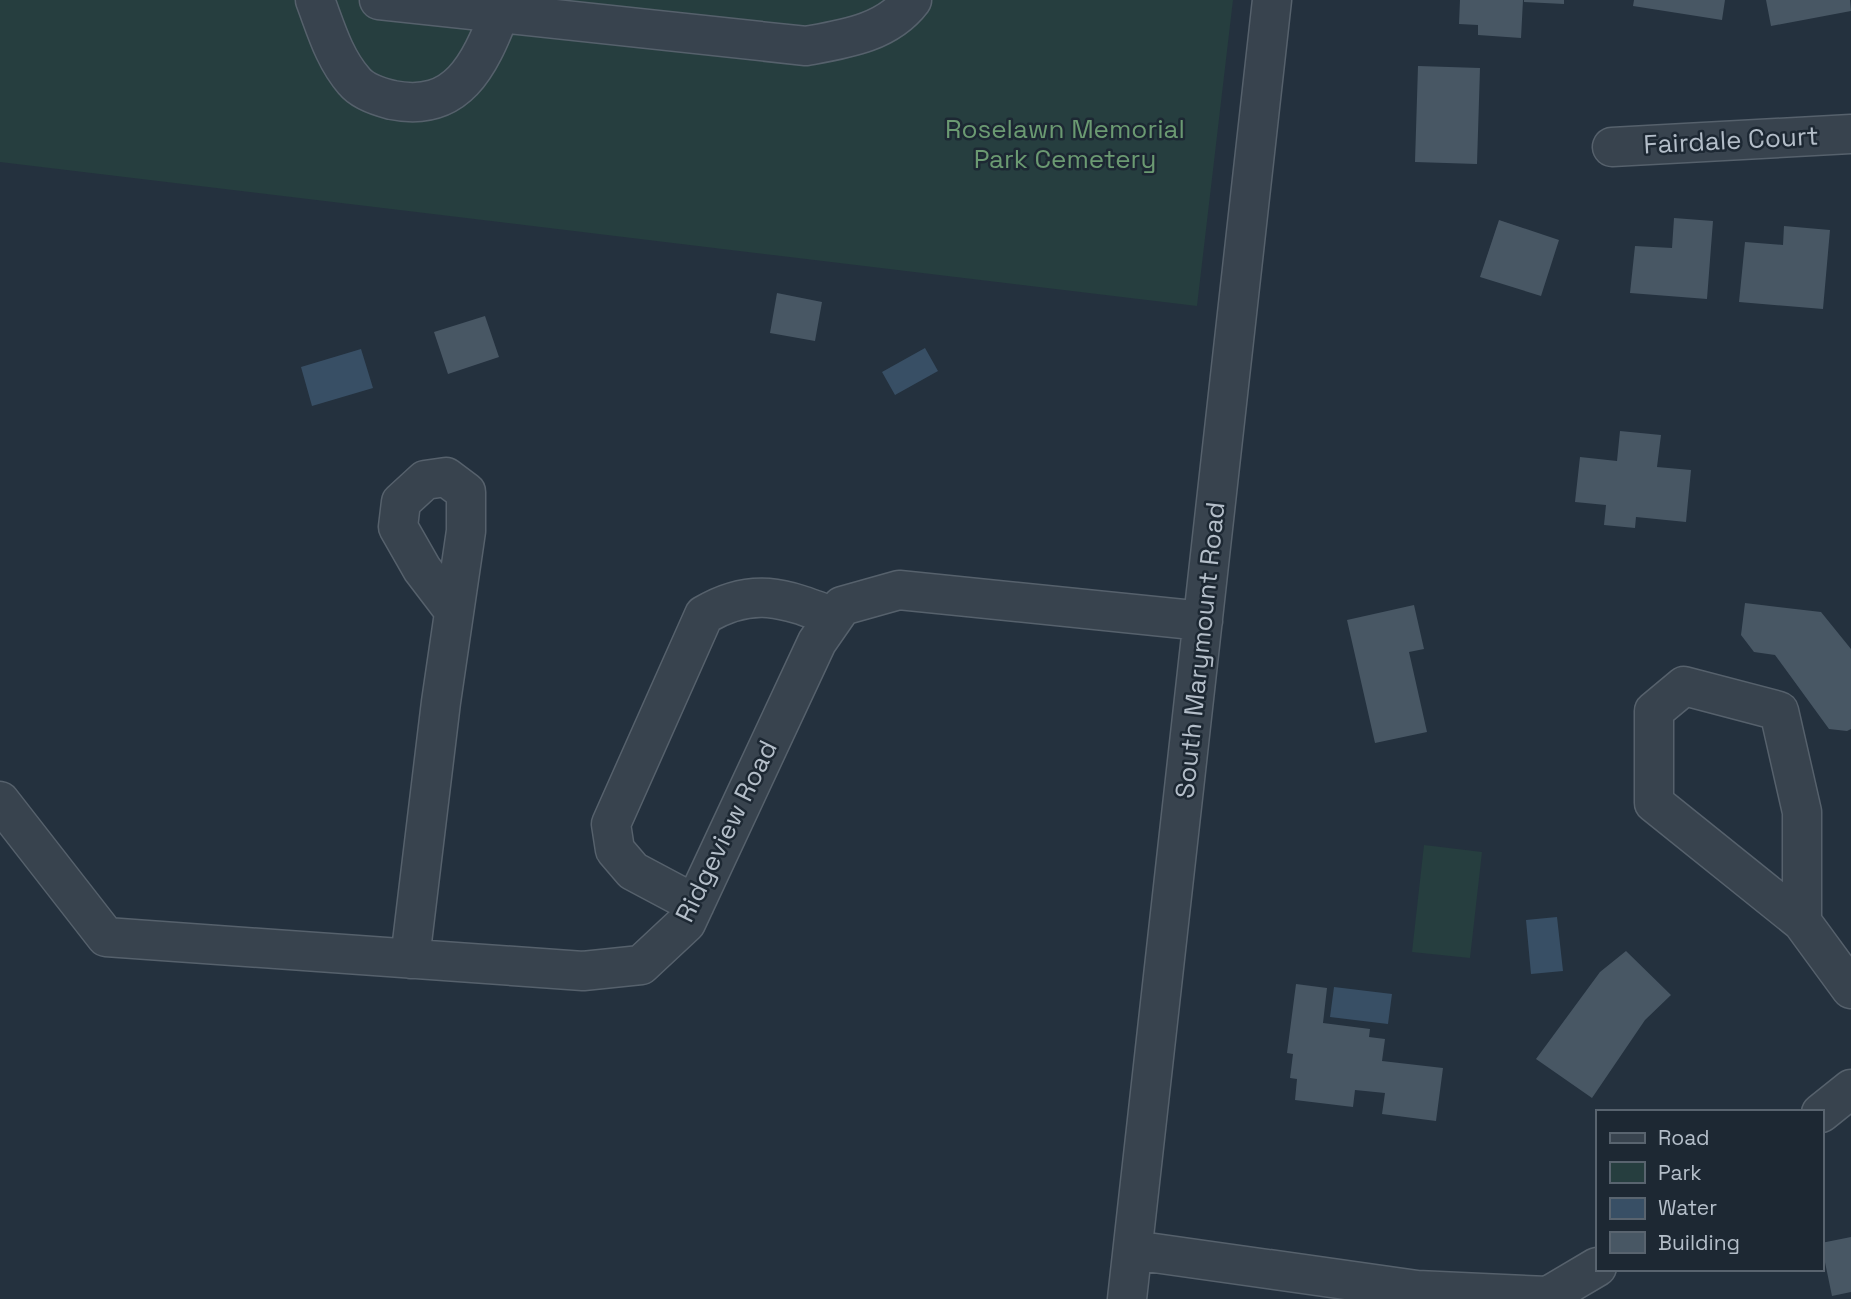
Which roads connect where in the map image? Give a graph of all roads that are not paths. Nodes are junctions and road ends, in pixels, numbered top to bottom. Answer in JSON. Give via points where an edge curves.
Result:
{"nodes":[{"id":1,"x":315,"y":0,"type":"edge"},
{"id":2,"x":379,"y":0,"type":"edge"},
{"id":3,"x":912,"y":0,"type":"edge"},
{"id":4,"x":1272,"y":0,"type":"edge"},
{"id":5,"x":481,"y":8,"type":"edge"},
{"id":6,"x":1851,"y":134,"type":"edge"},
{"id":7,"x":1612,"y":147,"type":"dead end"},
{"id":8,"x":454,"y":611,"type":"dead end"},
{"id":9,"x":834,"y":617,"type":"junction"},
{"id":10,"x":1203,"y":621,"type":"junction"},
{"id":11,"x":0,"y":802,"type":"edge"},
{"id":12,"x":695,"y":904,"type":"junction"},
{"id":13,"x":1802,"y":922,"type":"junction"},
{"id":14,"x":410,"y":959,"type":"junction"},
{"id":15,"x":1851,"y":989,"type":"edge"},
{"id":16,"x":1851,"y":1089,"type":"edge"},
{"id":17,"x":1823,"y":1111,"type":"edge"},
{"id":18,"x":1133,"y":1250,"type":"junction"},
{"id":19,"x":1596,"y":1269,"type":"edge"},
{"id":20,"x":1551,"y":1298,"type":"edge"},
{"id":21,"x":1127,"y":1299,"type":"edge"}],
"edges":[{"from":1,"to":5,"type":"street","via":[[335,53],[356,84],[383,98],[411,103],[440,97],[469,76],[485,50]]},
{"from":2,"to":5,"type":"street"},
{"from":3,"to":5,"type":"street","via":[[903,12],[860,36],[807,46]]},
{"from":4,"to":10,"type":"street","name":"South Marymount Road"},
{"from":6,"to":7,"type":"street","name":"Fairdale Court"},
{"from":8,"to":14,"type":"street"},
{"from":9,"to":10,"type":"street","name":"Ridgeview Road","via":[[842,606],[899,590]]},
{"from":9,"to":12,"type":"street","name":"Ridgeview Road","via":[[817,642]]},
{"from":9,"to":12,"type":"street","via":[[793,601],[758,596],[725,602],[704,615],[611,824],[615,850],[633,870]]},
{"from":10,"to":18,"type":"street","name":"South Marymount Road"},
{"from":11,"to":14,"type":"street","name":"Ridgeview Road","via":[[106,937]]},
{"from":12,"to":14,"type":"street","name":"Ridgeview Road","via":[[686,923],[641,965],[583,971]]},
{"from":13,"to":13,"type":"street","via":[[1802,813],[1779,711],[1684,686],[1654,711],[1654,803]]},
{"from":13,"to":15,"type":"street"},
{"from":16,"to":17,"type":"street"},
{"from":18,"to":20,"type":"street","via":[[1416,1290]]},
{"from":18,"to":21,"type":"street","name":"South Marymount Road"},
{"from":19,"to":20,"type":"street"}]}
